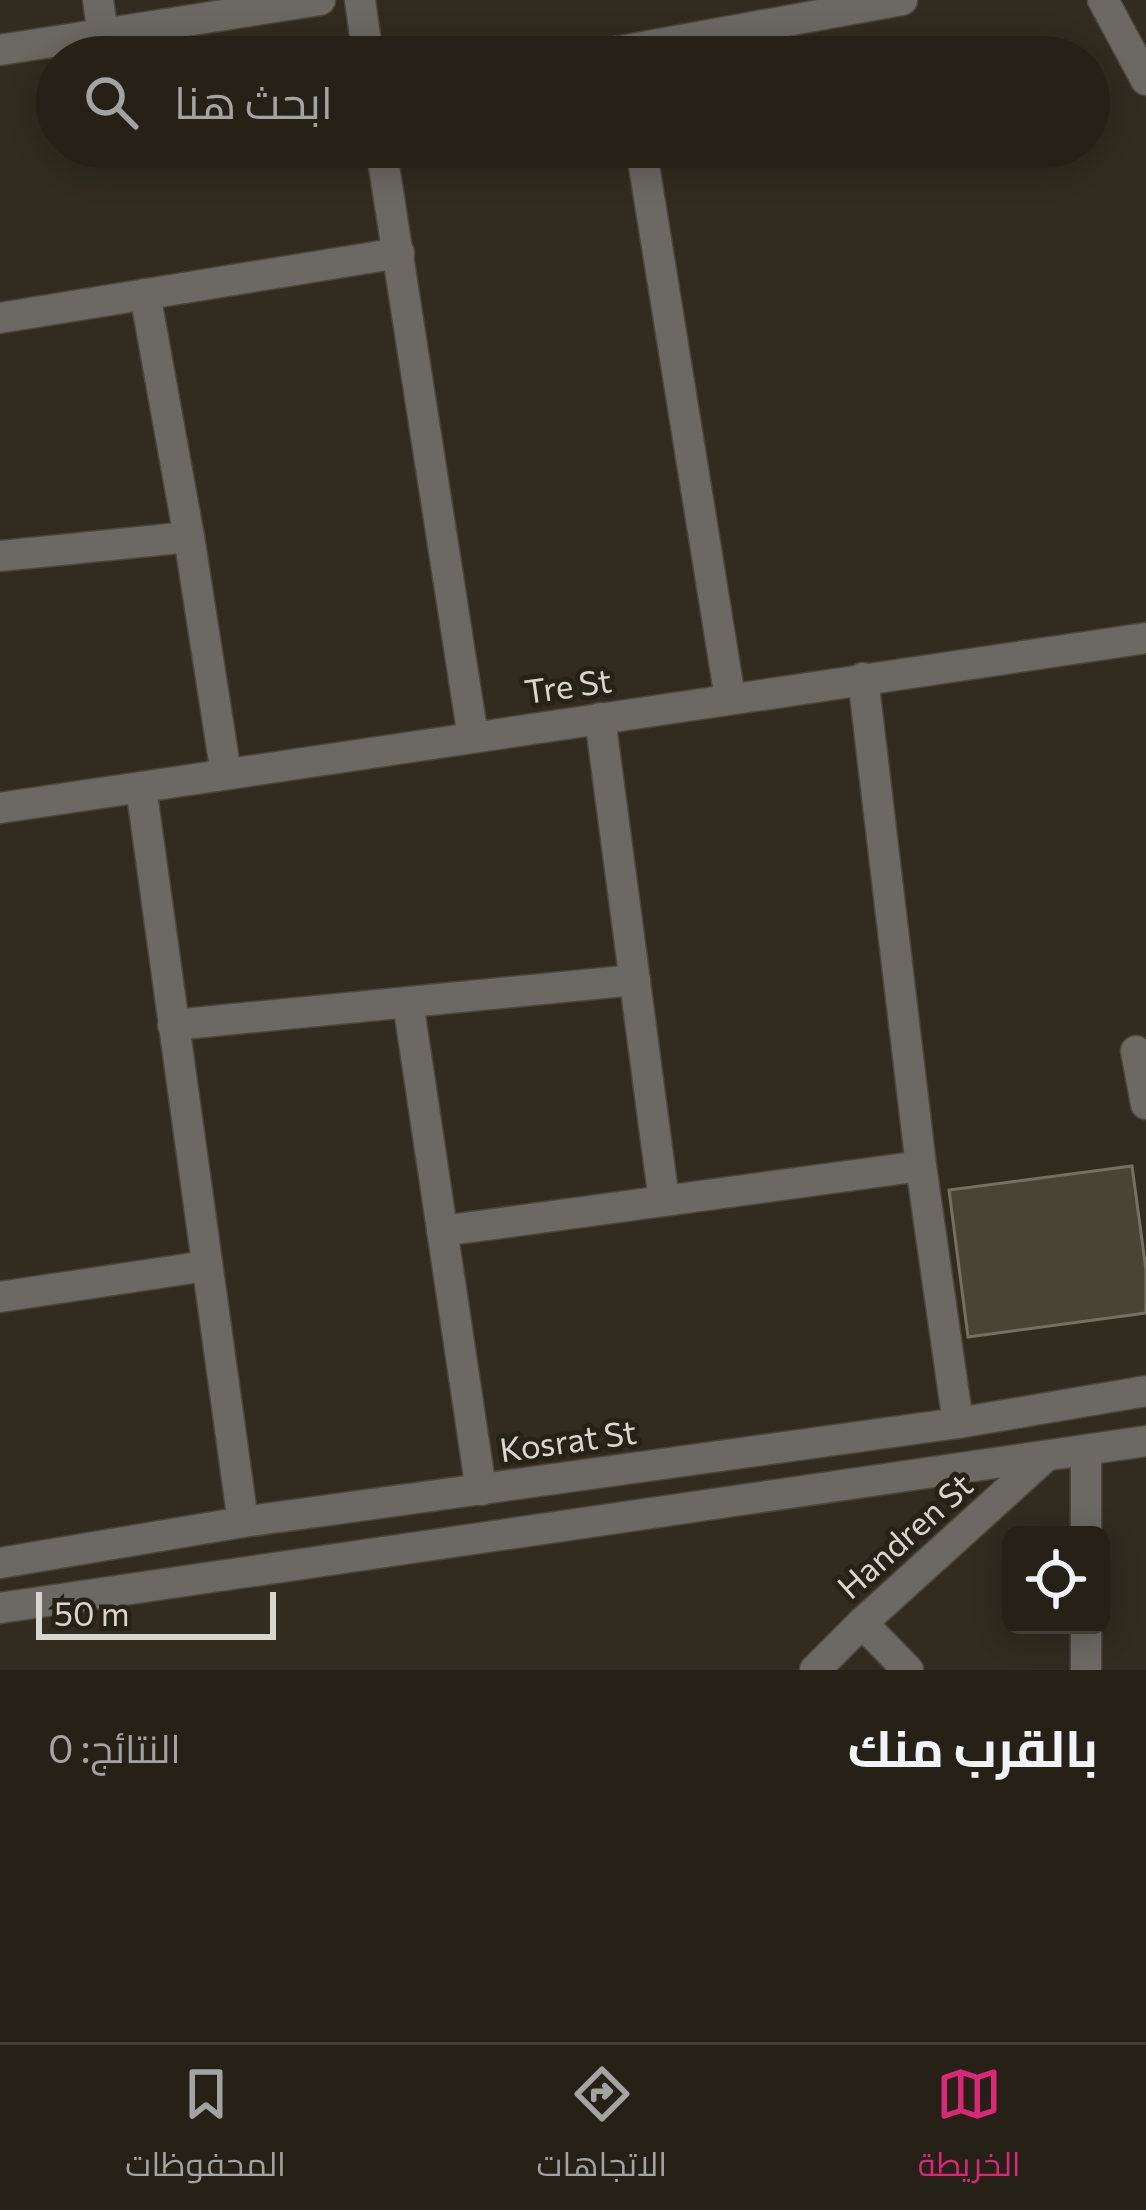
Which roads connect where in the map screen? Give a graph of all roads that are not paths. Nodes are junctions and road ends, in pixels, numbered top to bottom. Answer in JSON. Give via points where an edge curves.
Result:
{"nodes":[{"id":1,"x":98,"y":0,"type":"edge"},
{"id":2,"x":320,"y":0,"type":"edge"},
{"id":3,"x":360,"y":0,"type":"edge"},
{"id":4,"x":902,"y":0,"type":"edge"},
{"id":5,"x":1102,"y":0,"type":"edge"},
{"id":6,"x":103,"y":34,"type":"junction"},
{"id":7,"x":90,"y":36,"type":"edge"},
{"id":8,"x":365,"y":36,"type":"edge"},
{"id":9,"x":718,"y":36,"type":"edge"},
{"id":10,"x":36,"y":44,"type":"edge"},
{"id":11,"x":0,"y":50,"type":"edge"},
{"id":12,"x":1146,"y":80,"type":"edge"},
{"id":13,"x":385,"y":168,"type":"edge"},
{"id":14,"x":644,"y":168,"type":"edge"},
{"id":15,"x":399,"y":253,"type":"junction"},
{"id":16,"x":145,"y":294,"type":"junction"},
{"id":17,"x":0,"y":318,"type":"edge"},
{"id":18,"x":189,"y":537,"type":"junction"},
{"id":19,"x":0,"y":556,"type":"edge"},
{"id":20,"x":1146,"y":638,"type":"edge"},
{"id":21,"x":863,"y":678,"type":"junction"},
{"id":22,"x":730,"y":698,"type":"junction"},
{"id":23,"x":600,"y":718,"type":"junction"},
{"id":24,"x":473,"y":736,"type":"junction"},
{"id":25,"x":226,"y":774,"type":"junction"},
{"id":26,"x":141,"y":787,"type":"junction"},
{"id":27,"x":0,"y":808,"type":"edge"},
{"id":28,"x":634,"y":980,"type":"junction"},
{"id":29,"x":408,"y":1001,"type":"junction"},
{"id":30,"x":173,"y":1025,"type":"junction"},
{"id":31,"x":1136,"y":1051,"type":"dead end"},
{"id":32,"x":1146,"y":1104,"type":"edge"},
{"id":33,"x":921,"y":1166,"type":"junction"},
{"id":34,"x":664,"y":1201,"type":"junction"},
{"id":35,"x":442,"y":1231,"type":"junction"},
{"id":36,"x":206,"y":1266,"type":"junction"},
{"id":37,"x":0,"y":1297,"type":"edge"},
{"id":38,"x":1146,"y":1391,"type":"edge"},
{"id":39,"x":958,"y":1423,"type":"junction"},
{"id":40,"x":1146,"y":1441,"type":"edge"},
{"id":41,"x":1086,"y":1451,"type":"junction"},
{"id":42,"x":1045,"y":1457,"type":"junction"},
{"id":43,"x":481,"y":1490,"type":"junction"},
{"id":44,"x":243,"y":1522,"type":"junction"},
{"id":45,"x":1086,"y":1526,"type":"edge"},
{"id":46,"x":0,"y":1563,"type":"edge"},
{"id":47,"x":0,"y":1608,"type":"edge"},
{"id":48,"x":862,"y":1624,"type":"junction"},
{"id":49,"x":1086,"y":1634,"type":"edge"},
{"id":50,"x":815,"y":1670,"type":"edge"},
{"id":51,"x":908,"y":1670,"type":"edge"},
{"id":52,"x":1086,"y":1670,"type":"edge"}],
"edges":[{"from":1,"to":6,"type":"street"},
{"from":2,"to":6,"type":"street"},
{"from":3,"to":8,"type":"street"},
{"from":4,"to":9,"type":"street"},
{"from":5,"to":12,"type":"street"},
{"from":6,"to":7,"type":"street"},
{"from":10,"to":11,"type":"street"},
{"from":13,"to":15,"type":"street"},
{"from":14,"to":22,"type":"street"},
{"from":15,"to":16,"type":"street"},
{"from":15,"to":24,"type":"street"},
{"from":16,"to":17,"type":"street"},
{"from":16,"to":18,"type":"street"},
{"from":18,"to":19,"type":"street"},
{"from":18,"to":25,"type":"street"},
{"from":20,"to":21,"type":"street","name":"Tre St"},
{"from":21,"to":22,"type":"street","name":"Tre St"},
{"from":21,"to":33,"type":"street"},
{"from":22,"to":23,"type":"street","name":"Tre St"},
{"from":23,"to":24,"type":"street","name":"Tre St"},
{"from":23,"to":28,"type":"street"},
{"from":24,"to":25,"type":"street","name":"Tre St"},
{"from":25,"to":26,"type":"street","name":"Tre St"},
{"from":26,"to":27,"type":"street","name":"Tre St"},
{"from":26,"to":30,"type":"street"},
{"from":28,"to":29,"type":"street"},
{"from":28,"to":34,"type":"street"},
{"from":29,"to":30,"type":"street"},
{"from":29,"to":35,"type":"street"},
{"from":30,"to":36,"type":"street"},
{"from":31,"to":32,"type":"street"},
{"from":33,"to":34,"type":"street"},
{"from":33,"to":39,"type":"street"},
{"from":34,"to":35,"type":"street"},
{"from":35,"to":43,"type":"street"},
{"from":36,"to":37,"type":"street"},
{"from":36,"to":44,"type":"street"},
{"from":38,"to":39,"type":"street","name":"Kosrat St"},
{"from":39,"to":43,"type":"street","name":"Kosrat St"},
{"from":40,"to":41,"type":"street"},
{"from":41,"to":42,"type":"street"},
{"from":41,"to":45,"type":"street"},
{"from":42,"to":47,"type":"street"},
{"from":42,"to":48,"type":"street","name":"Handren St"},
{"from":43,"to":44,"type":"street","name":"Kosrat St"},
{"from":44,"to":46,"type":"street","name":"Kosrat St"},
{"from":48,"to":50,"type":"street","name":"Handren St"},
{"from":48,"to":51,"type":"street"},
{"from":49,"to":52,"type":"street"}]}
